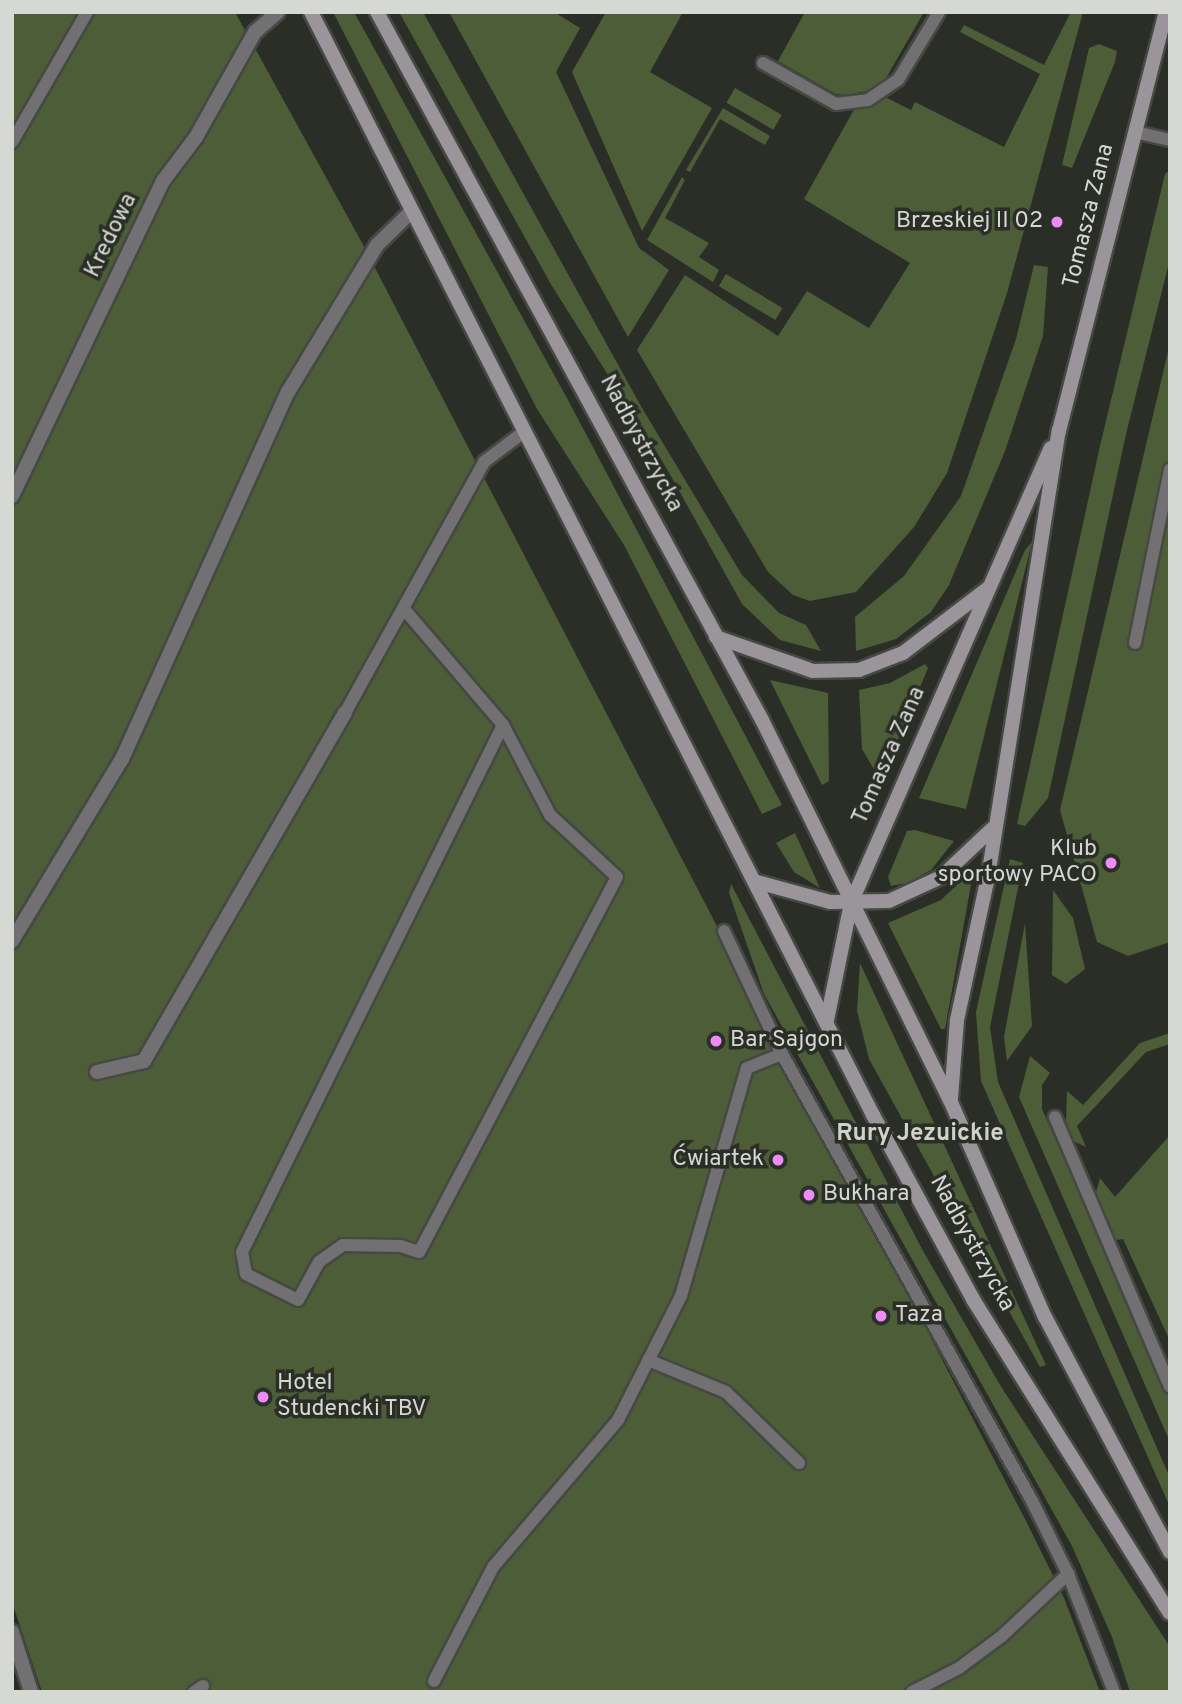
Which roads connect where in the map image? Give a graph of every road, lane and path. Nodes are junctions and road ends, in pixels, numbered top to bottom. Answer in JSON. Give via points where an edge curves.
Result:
{"nodes":[{"id":1,"x":88,"y":12,"type":"edge"},
{"id":2,"x":278,"y":12,"type":"edge"},
{"id":3,"x":311,"y":12,"type":"edge"},
{"id":4,"x":377,"y":12,"type":"edge"},
{"id":5,"x":939,"y":12,"type":"edge"},
{"id":6,"x":1166,"y":12,"type":"edge"},
{"id":7,"x":763,"y":63,"type":"dead end"},
{"id":8,"x":1135,"y":132,"type":"junction"},
{"id":9,"x":1170,"y":140,"type":"edge"},
{"id":10,"x":12,"y":142,"type":"edge"},
{"id":11,"x":412,"y":211,"type":"junction"},
{"id":12,"x":525,"y":431,"type":"junction"},
{"id":13,"x":1059,"y":431,"type":"junction"},
{"id":14,"x":1170,"y":470,"type":"edge"},
{"id":15,"x":12,"y":496,"type":"edge"},
{"id":16,"x":988,"y":589,"type":"junction"},
{"id":17,"x":404,"y":609,"type":"junction"},
{"id":18,"x":716,"y":637,"type":"junction"},
{"id":19,"x":1135,"y":643,"type":"dead end"},
{"id":20,"x":345,"y":713,"type":"joint"},
{"id":21,"x":503,"y":725,"type":"junction"},
{"id":22,"x":992,"y":829,"type":"junction"},
{"id":23,"x":757,"y":882,"type":"junction"},
{"id":24,"x":850,"y":903,"type":"junction"},
{"id":25,"x":724,"y":931,"type":"dead end"},
{"id":26,"x":12,"y":941,"type":"edge"},
{"id":27,"x":827,"y":1020,"type":"junction"},
{"id":28,"x":782,"y":1054,"type":"junction"},
{"id":29,"x":97,"y":1072,"type":"dead end"},
{"id":30,"x":950,"y":1100,"type":"junction"},
{"id":31,"x":1055,"y":1117,"type":"dead end"},
{"id":32,"x":648,"y":1360,"type":"junction"},
{"id":33,"x":1170,"y":1387,"type":"edge"},
{"id":34,"x":799,"y":1463,"type":"dead end"},
{"id":35,"x":1170,"y":1552,"type":"edge"},
{"id":36,"x":1068,"y":1574,"type":"junction"},
{"id":37,"x":1170,"y":1613,"type":"edge"},
{"id":38,"x":12,"y":1632,"type":"edge"},
{"id":39,"x":434,"y":1681,"type":"dead end"},
{"id":40,"x":30,"y":1692,"type":"edge"},
{"id":41,"x":912,"y":1692,"type":"edge"},
{"id":42,"x":1114,"y":1692,"type":"edge"}],
"edges":[{"from":1,"to":10,"type":"lane"},
{"from":2,"to":15,"type":"street","name":"Kredowa","via":[[256,32],[196,137],[163,181]]},
{"from":3,"to":11,"type":"street","name":"Nadbystrzycka"},
{"from":4,"to":18,"type":"street","name":"Nadbystrzycka"},
{"from":5,"to":7,"type":"lane","via":[[898,80],[868,100],[836,104]]},
{"from":6,"to":8,"type":"street","name":"Tomasza Zana"},
{"from":8,"to":9,"type":"lane"},
{"from":8,"to":13,"type":"street","name":"Tomasza Zana"},
{"from":11,"to":12,"type":"street","name":"Nadbystrzycka"},
{"from":11,"to":26,"type":"street","via":[[377,245],[288,392],[122,759]]},
{"from":12,"to":17,"type":"lane","via":[[484,462]]},
{"from":12,"to":23,"type":"street","name":"Nadbystrzycka"},
{"from":13,"to":16,"type":"street","name":"Tomasza Zana"},
{"from":13,"to":22,"type":"street","name":"Tomasza Zana"},
{"from":14,"to":19,"type":"lane"},
{"from":16,"to":18,"type":"street","name":"Tomasza Zana","via":[[903,653],[859,670],[813,671]]},
{"from":16,"to":24,"type":"street","name":"Tomasza Zana"},
{"from":17,"to":20,"type":"lane"},
{"from":17,"to":21,"type":"lane"},
{"from":18,"to":24,"type":"street","name":"Nadbystrzycka"},
{"from":20,"to":29,"type":"street","via":[[144,1061]]},
{"from":21,"to":21,"type":"lane","via":[[242,1252],[246,1274],[298,1300],[319,1262],[344,1245],[401,1246],[419,1252],[617,877],[550,815]]},
{"from":22,"to":24,"type":"street","via":[[951,869],[918,890],[889,901]]},
{"from":22,"to":30,"type":"street","name":"Tomasza Zana","via":[[988,877],[957,1020]]},
{"from":23,"to":24,"type":"street"},
{"from":23,"to":27,"type":"street","name":"Nadbystrzycka"},
{"from":24,"to":27,"type":"street","name":"Tomasza Zana"},
{"from":24,"to":30,"type":"street","name":"Nadbystrzycka"},
{"from":25,"to":28,"type":"lane"},
{"from":27,"to":37,"type":"street","name":"Nadbystrzycka","via":[[974,1301]]},
{"from":28,"to":32,"type":"lane","via":[[747,1068],[681,1296]]},
{"from":28,"to":36,"type":"lane","via":[[1031,1499]]},
{"from":30,"to":35,"type":"street","name":"Nadbystrzycka","via":[[1045,1317]]},
{"from":31,"to":33,"type":"lane"},
{"from":32,"to":34,"type":"lane","via":[[726,1392]]},
{"from":32,"to":39,"type":"lane","via":[[618,1420],[494,1567]]},
{"from":36,"to":41,"type":"lane","via":[[1002,1636],[959,1668]]},
{"from":36,"to":42,"type":"lane"},
{"from":38,"to":40,"type":"street"}]}
